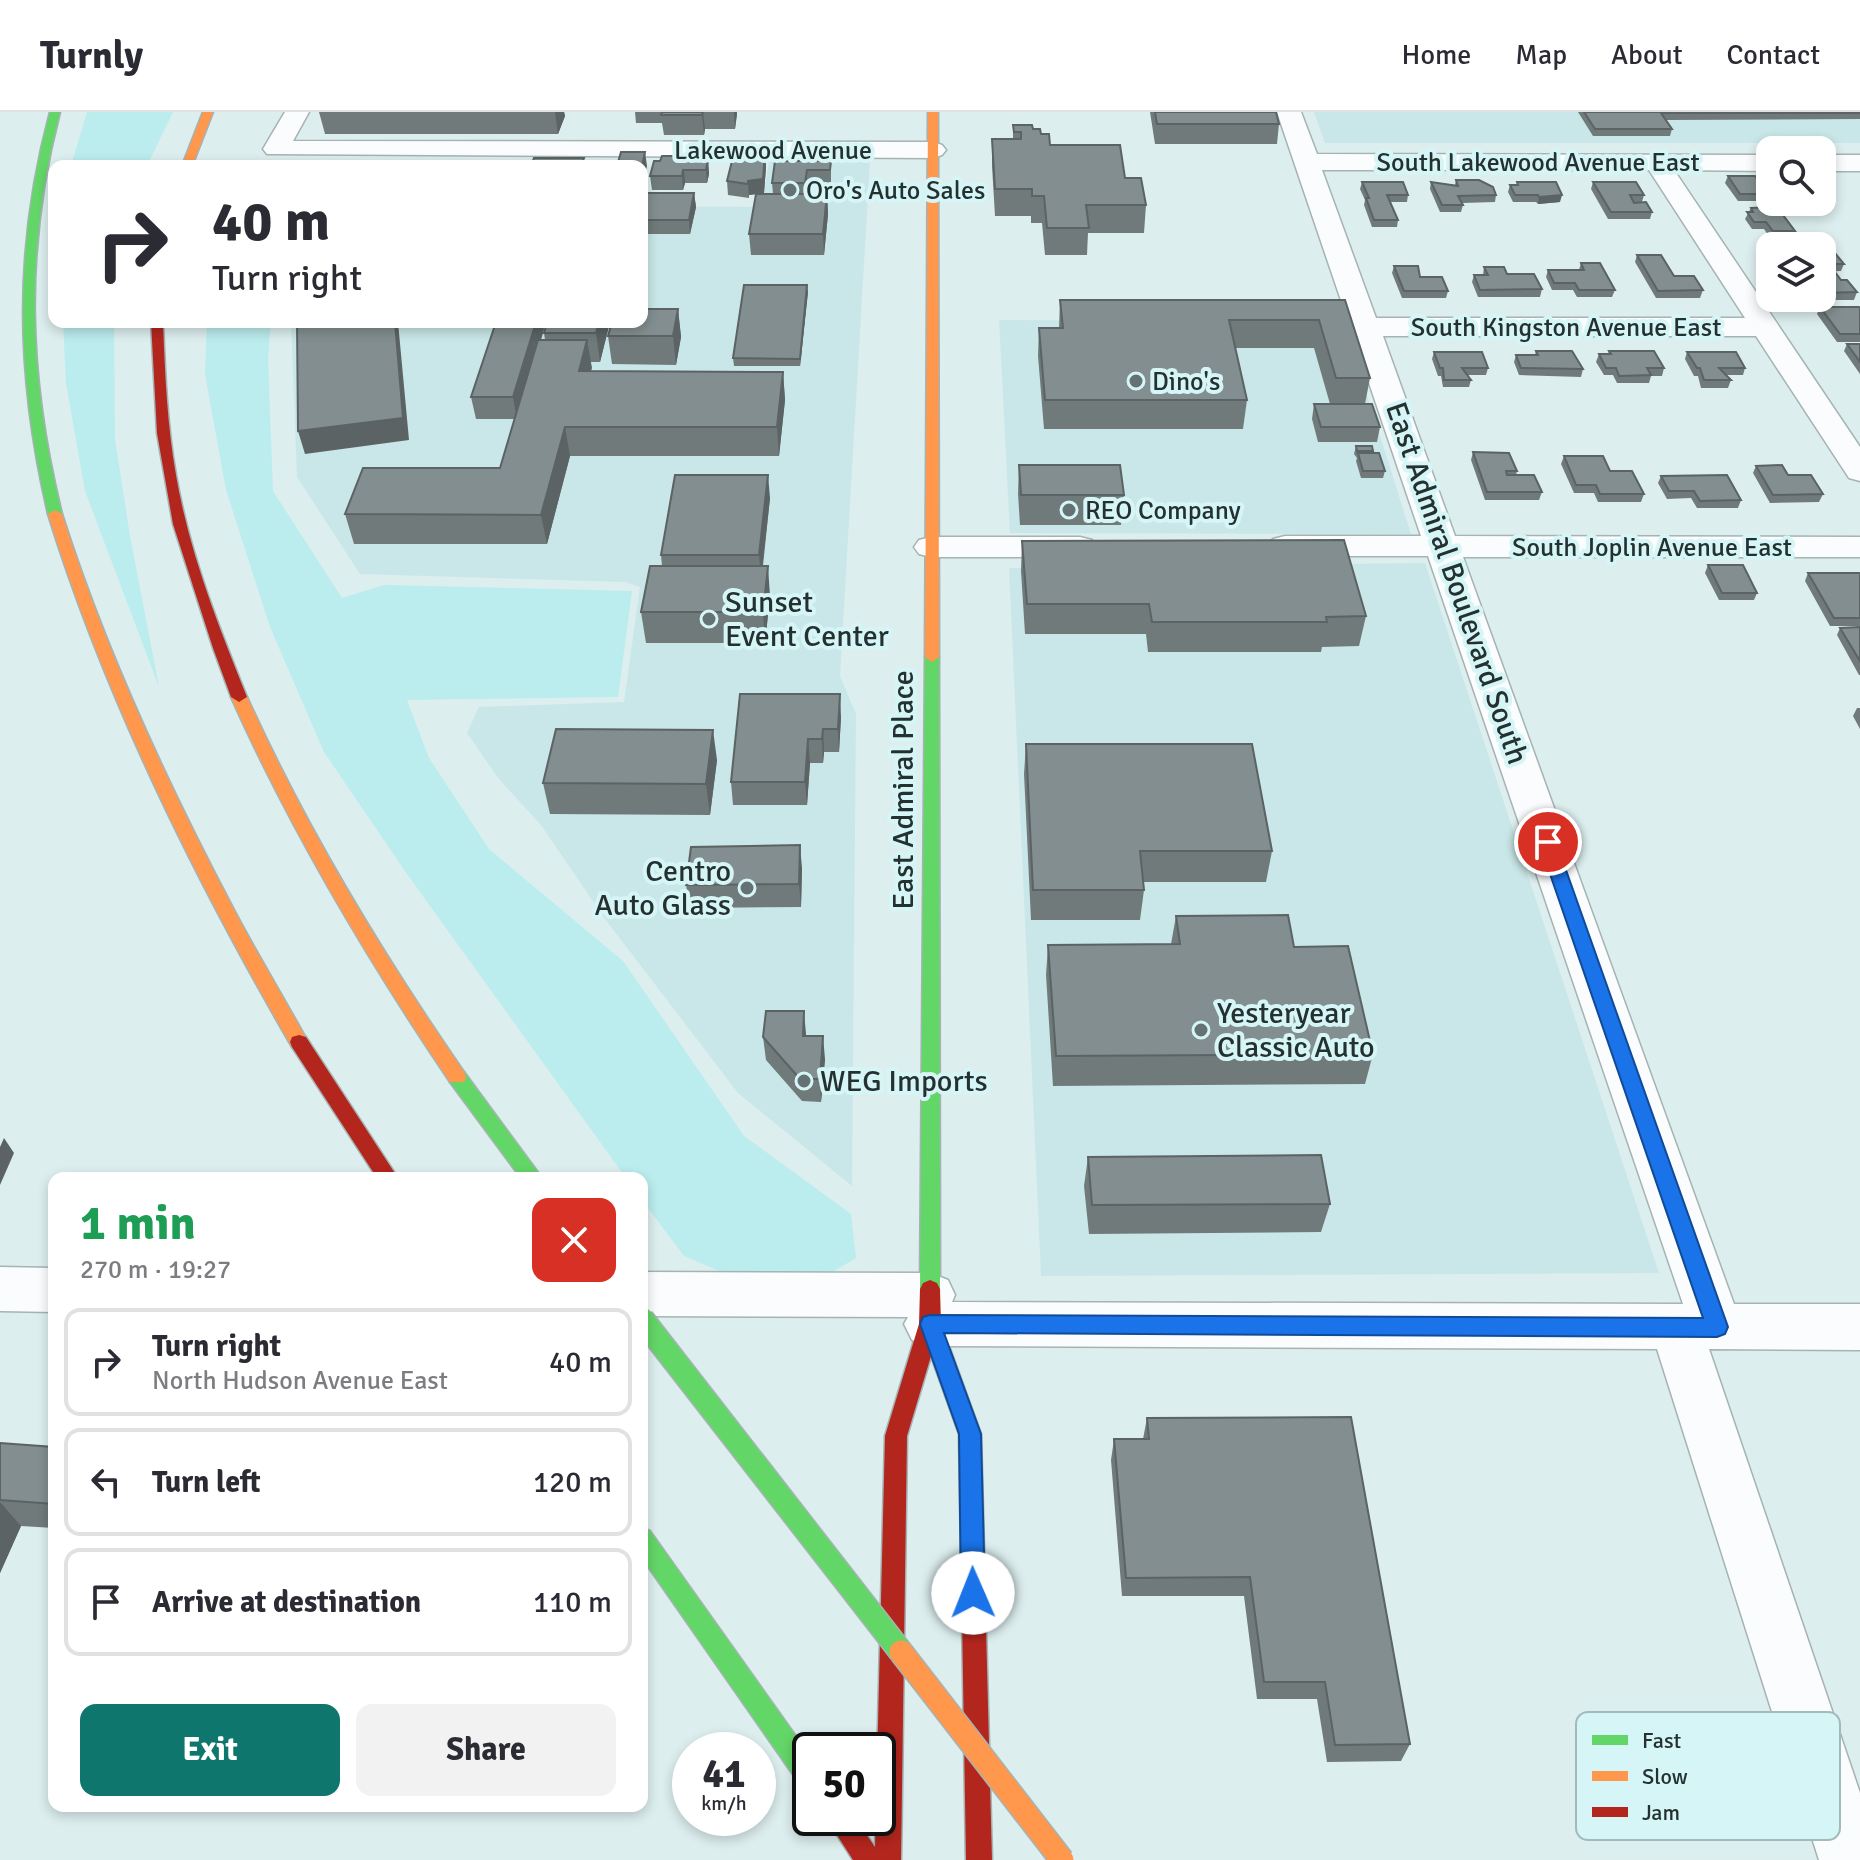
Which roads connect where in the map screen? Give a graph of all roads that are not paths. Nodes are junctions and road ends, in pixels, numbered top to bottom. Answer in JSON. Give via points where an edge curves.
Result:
{"nodes":[{"id":1,"x":55,"y":112,"type":"edge"},
{"id":2,"x":208,"y":112,"type":"edge"},
{"id":3,"x":297,"y":112,"type":"edge"},
{"id":4,"x":933,"y":112,"type":"edge"},
{"id":5,"x":1289,"y":112,"type":"edge"},
{"id":6,"x":933,"y":150,"type":"junction"},
{"id":7,"x":189,"y":160,"type":"edge"},
{"id":8,"x":1306,"y":162,"type":"junction"},
{"id":9,"x":1656,"y":162,"type":"junction"},
{"id":10,"x":1756,"y":163,"type":"edge"},
{"id":11,"x":1836,"y":163,"type":"edge"},
{"id":12,"x":1860,"y":163,"type":"edge"},
{"id":13,"x":1367,"y":327,"type":"junction"},
{"id":14,"x":1765,"y":327,"type":"junction"},
{"id":15,"x":157,"y":328,"type":"edge"},
{"id":16,"x":1860,"y":471,"type":"edge"},
{"id":17,"x":1444,"y":546,"type":"junction"},
{"id":18,"x":931,"y":547,"type":"junction"},
{"id":19,"x":1110,"y":547,"type":"edge"},
{"id":20,"x":1249,"y":547,"type":"edge"},
{"id":21,"x":1860,"y":547,"type":"edge"},
{"id":22,"x":384,"y":1172,"type":"edge"},
{"id":23,"x":528,"y":1172,"type":"edge"},
{"id":24,"x":0,"y":1289,"type":"edge"},
{"id":25,"x":48,"y":1290,"type":"edge"},
{"id":26,"x":648,"y":1294,"type":"edge"},
{"id":27,"x":930,"y":1309,"type":"junction"},
{"id":28,"x":648,"y":1327,"type":"edge"},
{"id":29,"x":1696,"y":1327,"type":"junction"},
{"id":30,"x":1860,"y":1327,"type":"edge"},
{"id":31,"x":648,"y":1548,"type":"edge"},
{"id":32,"x":1808,"y":1712,"type":"edge"},
{"id":33,"x":792,"y":1752,"type":"edge"},
{"id":34,"x":1840,"y":1822,"type":"edge"},
{"id":35,"x":852,"y":1836,"type":"edge"},
{"id":36,"x":869,"y":1860,"type":"edge"},
{"id":37,"x":888,"y":1860,"type":"edge"},
{"id":38,"x":979,"y":1860,"type":"edge"},
{"id":39,"x":1062,"y":1860,"type":"edge"},
{"id":40,"x":1851,"y":1860,"type":"edge"}],
"edges":[{"from":1,"to":22,"type":"main road","via":[[31,230],[30,304],[34,391],[50,492],[83,595],[134,722],[201,866],[271,995]]},
{"from":2,"to":7,"type":"main road"},
{"from":3,"to":6,"type":"street","name":"Lakewood Avenue","via":[[276,149]]},
{"from":4,"to":6,"type":"main road","name":"East Admiral Place"},
{"from":5,"to":8,"type":"street","name":"East Admiral Boulevard South"},
{"from":6,"to":18,"type":"main road","name":"East Admiral Place"},
{"from":8,"to":9,"type":"street","name":"South Lakewood Avenue East"},
{"from":8,"to":13,"type":"street","name":"East Admiral Boulevard South"},
{"from":9,"to":10,"type":"street","name":"South Lakewood Avenue East"},
{"from":9,"to":14,"type":"street"},
{"from":11,"to":12,"type":"street"},
{"from":13,"to":14,"type":"street","name":"South Kingston Avenue East"},
{"from":13,"to":17,"type":"street","name":"East Admiral Boulevard South"},
{"from":14,"to":16,"type":"street"},
{"from":15,"to":23,"type":"main road","via":[[160,402],[179,524],[217,646],[269,766],[359,928],[431,1041]]},
{"from":17,"to":20,"type":"street","name":"South Joplin Avenue East"},
{"from":17,"to":21,"type":"street","name":"South Joplin Avenue East"},
{"from":17,"to":29,"type":"street","name":"East Admiral Boulevard South"},
{"from":18,"to":19,"type":"street"},
{"from":18,"to":27,"type":"main road","name":"East Admiral Place"},
{"from":24,"to":25,"type":"street"},
{"from":26,"to":27,"type":"street"},
{"from":27,"to":29,"type":"street"},
{"from":27,"to":37,"type":"main road","via":[[896,1436]]},
{"from":27,"to":38,"type":"main road","via":[[970,1434]]},
{"from":28,"to":39,"type":"main road","bridge":true},
{"from":29,"to":30,"type":"street"},
{"from":29,"to":32,"type":"street","name":"East Admiral Boulevard South"},
{"from":31,"to":33,"type":"main road"},
{"from":34,"to":40,"type":"street","name":"East Admiral Boulevard South"},
{"from":35,"to":36,"type":"main road"}]}
